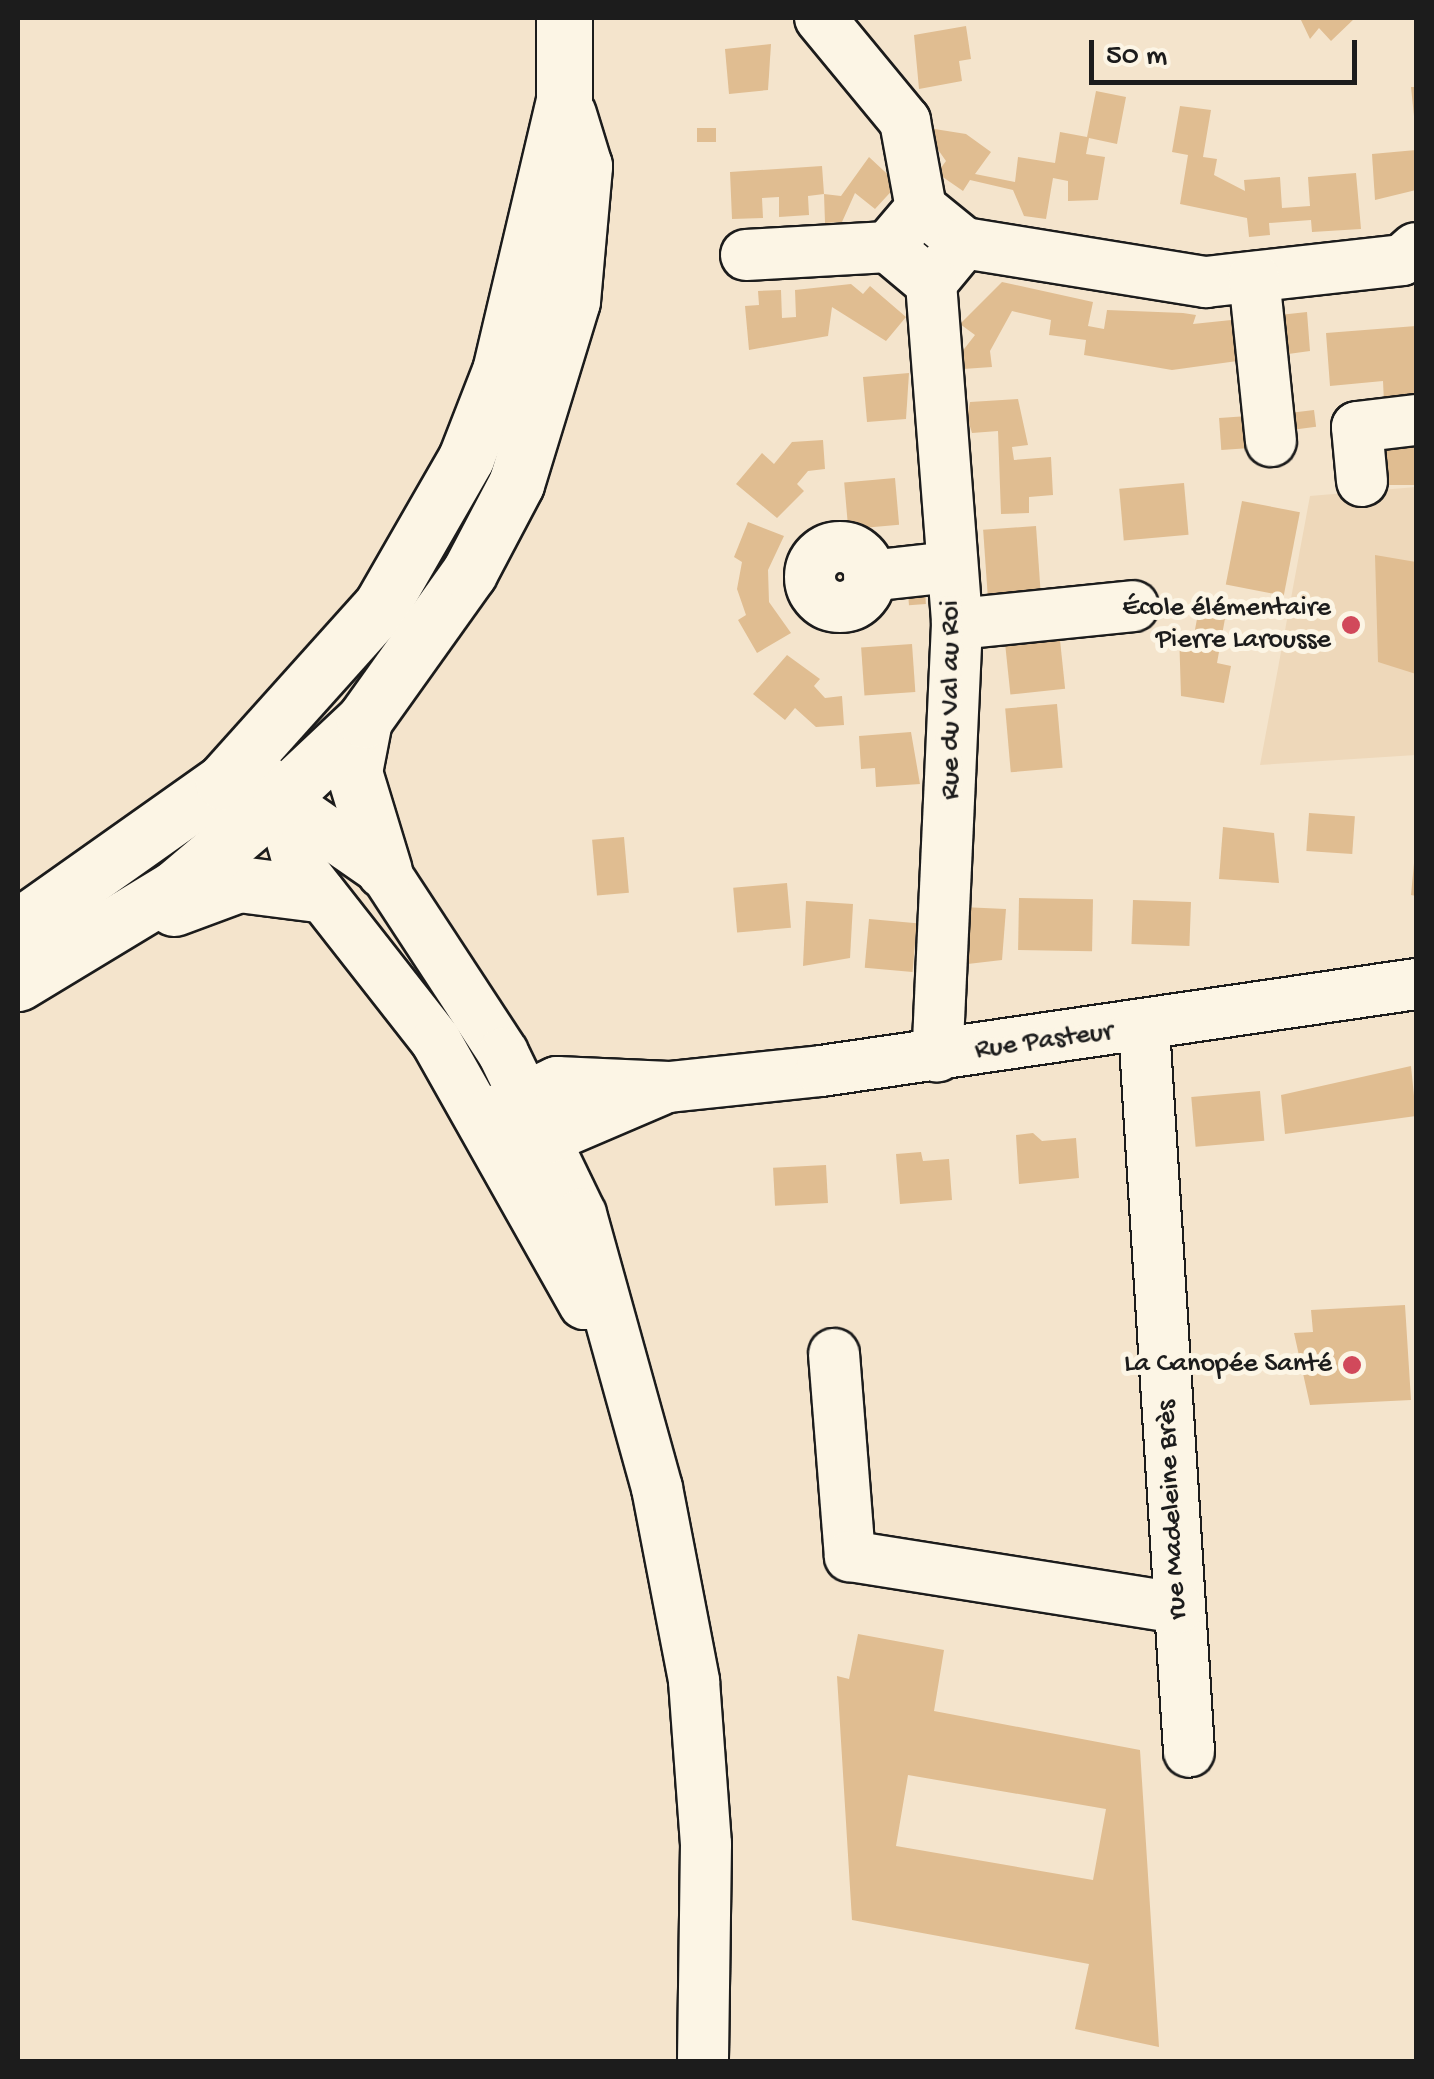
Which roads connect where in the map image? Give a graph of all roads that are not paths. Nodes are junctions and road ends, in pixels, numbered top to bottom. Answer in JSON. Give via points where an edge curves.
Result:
{"nodes":[{"id":1,"x":564,"y":18,"type":"edge"},
{"id":2,"x":820,"y":18,"type":"edge"},
{"id":3,"x":564,"y":102,"type":"junction"},
{"id":4,"x":921,"y":208,"type":"junction"},
{"id":5,"x":964,"y":243,"type":"junction"},
{"id":6,"x":888,"y":247,"type":"junction"},
{"id":7,"x":1416,"y":248,"type":"edge"},
{"id":8,"x":746,"y":255,"type":"dead end"},
{"id":9,"x":1254,"y":277,"type":"junction"},
{"id":10,"x":931,"y":283,"type":"junction"},
{"id":11,"x":1416,"y":420,"type":"edge"},
{"id":12,"x":1270,"y":441,"type":"dead end"},
{"id":13,"x":1362,"y":482,"type":"dead end"},
{"id":14,"x":950,"y":567,"type":"junction"},
{"id":15,"x":869,"y":576,"type":"dead end"},
{"id":16,"x":1132,"y":606,"type":"dead end"},
{"id":17,"x":957,"y":624,"type":"junction"},
{"id":18,"x":364,"y":720,"type":"junction"},
{"id":19,"x":264,"y":779,"type":"junction"},
{"id":20,"x":384,"y":871,"type":"junction"},
{"id":21,"x":317,"y":894,"type":"junction"},
{"id":22,"x":146,"y":908,"type":"junction"},
{"id":23,"x":18,"y":927,"type":"edge"},
{"id":24,"x":18,"y":983,"type":"edge"},
{"id":25,"x":1416,"y":984,"type":"edge"},
{"id":26,"x":1144,"y":1028,"type":"junction"},
{"id":27,"x":937,"y":1058,"type":"junction"},
{"id":28,"x":669,"y":1086,"type":"junction"},
{"id":29,"x":501,"y":1116,"type":"junction"},
{"id":30,"x":548,"y":1138,"type":"junction"},
{"id":31,"x":834,"y":1354,"type":"dead end"},
{"id":32,"x":626,"y":1389,"type":"junction"},
{"id":33,"x":1178,"y":1608,"type":"junction"},
{"id":34,"x":1188,"y":1752,"type":"dead end"},
{"id":35,"x":704,"y":2062,"type":"edge"}],
"edges":[{"from":1,"to":3,"type":"main road"},
{"from":2,"to":4,"type":"street","via":[[905,122]]},
{"from":3,"to":18,"type":"main road","via":[[584,166],[582,236],[551,384],[516,484],[469,573]]},
{"from":3,"to":19,"type":"main road","via":[[525,289],[466,458],[381,606]]},
{"from":4,"to":5,"type":"street"},
{"from":4,"to":6,"type":"street"},
{"from":5,"to":9,"type":"street","via":[[1206,282]]},
{"from":5,"to":10,"type":"street"},
{"from":6,"to":8,"type":"street"},
{"from":6,"to":10,"type":"street"},
{"from":7,"to":9,"type":"street","via":[[1402,260]]},
{"from":9,"to":12,"type":"street"},
{"from":10,"to":14,"type":"street","name":"Rue du Val au Roi"},
{"from":11,"to":13,"type":"street","via":[[1357,427]]},
{"from":14,"to":15,"type":"street"},
{"from":14,"to":17,"type":"street","name":"Rue du Val au Roi"},
{"from":16,"to":17,"type":"street"},
{"from":17,"to":27,"type":"street","name":"Rue du Val au Roi"},
{"from":18,"to":19,"type":"main road"},
{"from":18,"to":20,"type":"main road","via":[[354,772]]},
{"from":19,"to":20,"type":"street"},
{"from":19,"to":21,"type":"street"},
{"from":19,"to":22,"type":"main road"},
{"from":19,"to":23,"type":"main road"},
{"from":20,"to":29,"type":"street"},
{"from":21,"to":22,"type":"main road","via":[[240,884],[188,908]]},
{"from":21,"to":29,"type":"street"},
{"from":22,"to":24,"type":"main road"},
{"from":25,"to":26,"type":"street","name":"Rue Pasteur"},
{"from":26,"to":27,"type":"street","name":"Rue Pasteur"},
{"from":26,"to":33,"type":"street","name":"rue Madeleine Brès","via":[[1185,1377]]},
{"from":27,"to":28,"type":"street","name":"Rue Pasteur"},
{"from":28,"to":29,"type":"street","name":"Rue Pasteur","via":[[581,1080]]},
{"from":28,"to":30,"type":"street","name":"Rue Pasteur"},
{"from":29,"to":30,"type":"street"},
{"from":29,"to":32,"type":"street"},
{"from":30,"to":32,"type":"street","via":[[596,1259]]},
{"from":31,"to":33,"type":"street","via":[[850,1556]]},
{"from":32,"to":35,"type":"street","via":[[664,1518],[694,1681],[706,1844]]},
{"from":33,"to":34,"type":"street","name":"rue Madeleine Brès"}]}
